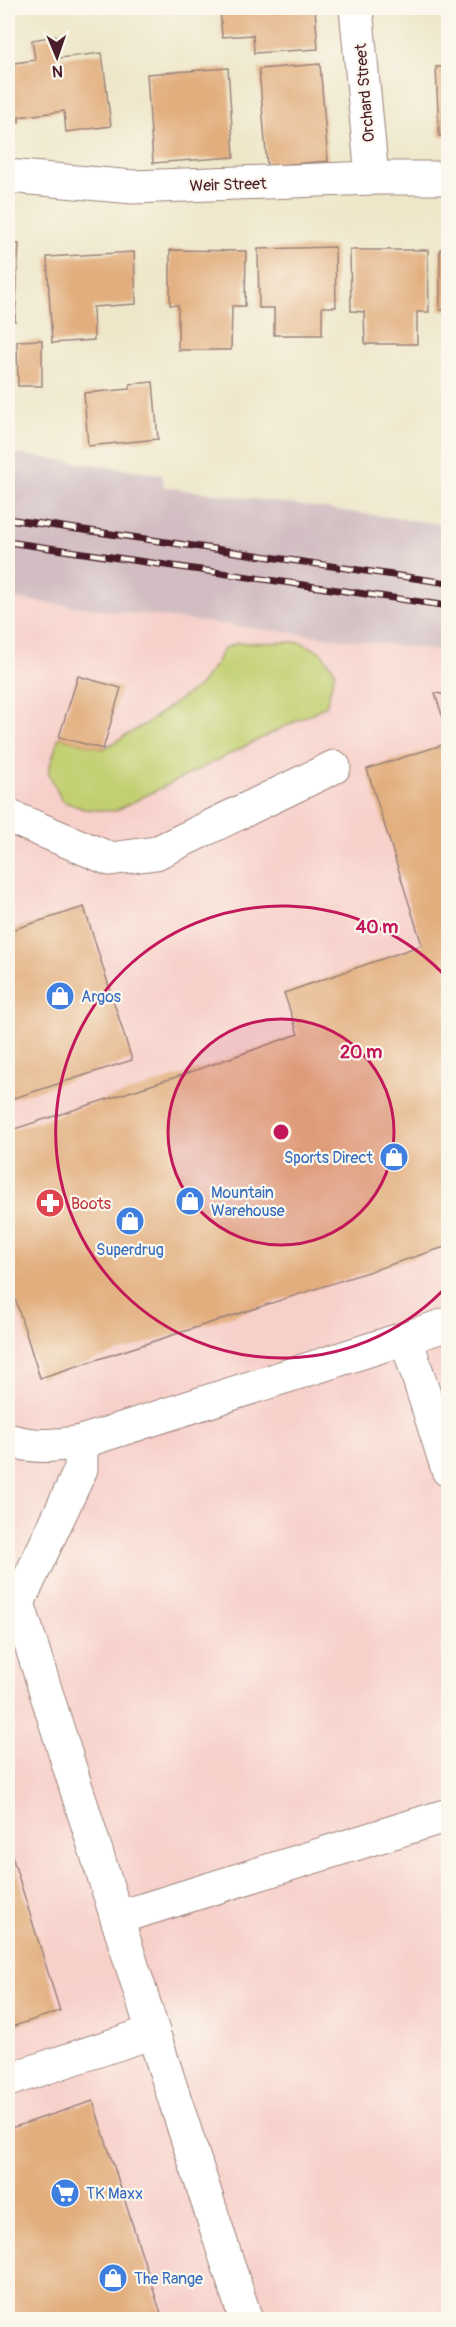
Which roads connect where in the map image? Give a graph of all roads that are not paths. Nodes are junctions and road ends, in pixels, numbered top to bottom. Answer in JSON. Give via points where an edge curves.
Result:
{"nodes":[{"id":1,"x":356,"y":8,"type":"edge"},
{"id":2,"x":8,"y":176,"type":"edge"},
{"id":3,"x":372,"y":178,"type":"junction"},
{"id":4,"x":448,"y":178,"type":"edge"},
{"id":5,"x":334,"y":767,"type":"dead end"},
{"id":6,"x":8,"y":816,"type":"edge"},
{"id":7,"x":448,"y":1324,"type":"edge"},
{"id":8,"x":406,"y":1338,"type":"junction"},
{"id":9,"x":8,"y":1440,"type":"edge"},
{"id":10,"x":81,"y":1442,"type":"junction"},
{"id":11,"x":448,"y":1470,"type":"edge"},
{"id":12,"x":13,"y":1598,"type":"edge"},
{"id":13,"x":448,"y":1815,"type":"edge"},
{"id":14,"x":117,"y":1918,"type":"junction"},
{"id":15,"x":153,"y":2032,"type":"junction"},
{"id":16,"x":8,"y":2080,"type":"edge"},
{"id":17,"x":246,"y":2319,"type":"edge"}],
"edges":[{"from":1,"to":3,"type":"street","name":"Orchard Street"},
{"from":2,"to":3,"type":"street","name":"Weir Street","via":[[133,187]]},
{"from":3,"to":4,"type":"street","name":"Weir Street"},
{"from":5,"to":6,"type":"street","via":[[156,854],[110,860]]},
{"from":7,"to":8,"type":"street"},
{"from":8,"to":10,"type":"street"},
{"from":8,"to":11,"type":"street"},
{"from":9,"to":10,"type":"street","via":[[49,1447]]},
{"from":10,"to":12,"type":"street","via":[[81,1469]]},
{"from":12,"to":14,"type":"street"},
{"from":13,"to":14,"type":"street"},
{"from":14,"to":15,"type":"street"},
{"from":15,"to":16,"type":"street"},
{"from":15,"to":17,"type":"street"}]}
